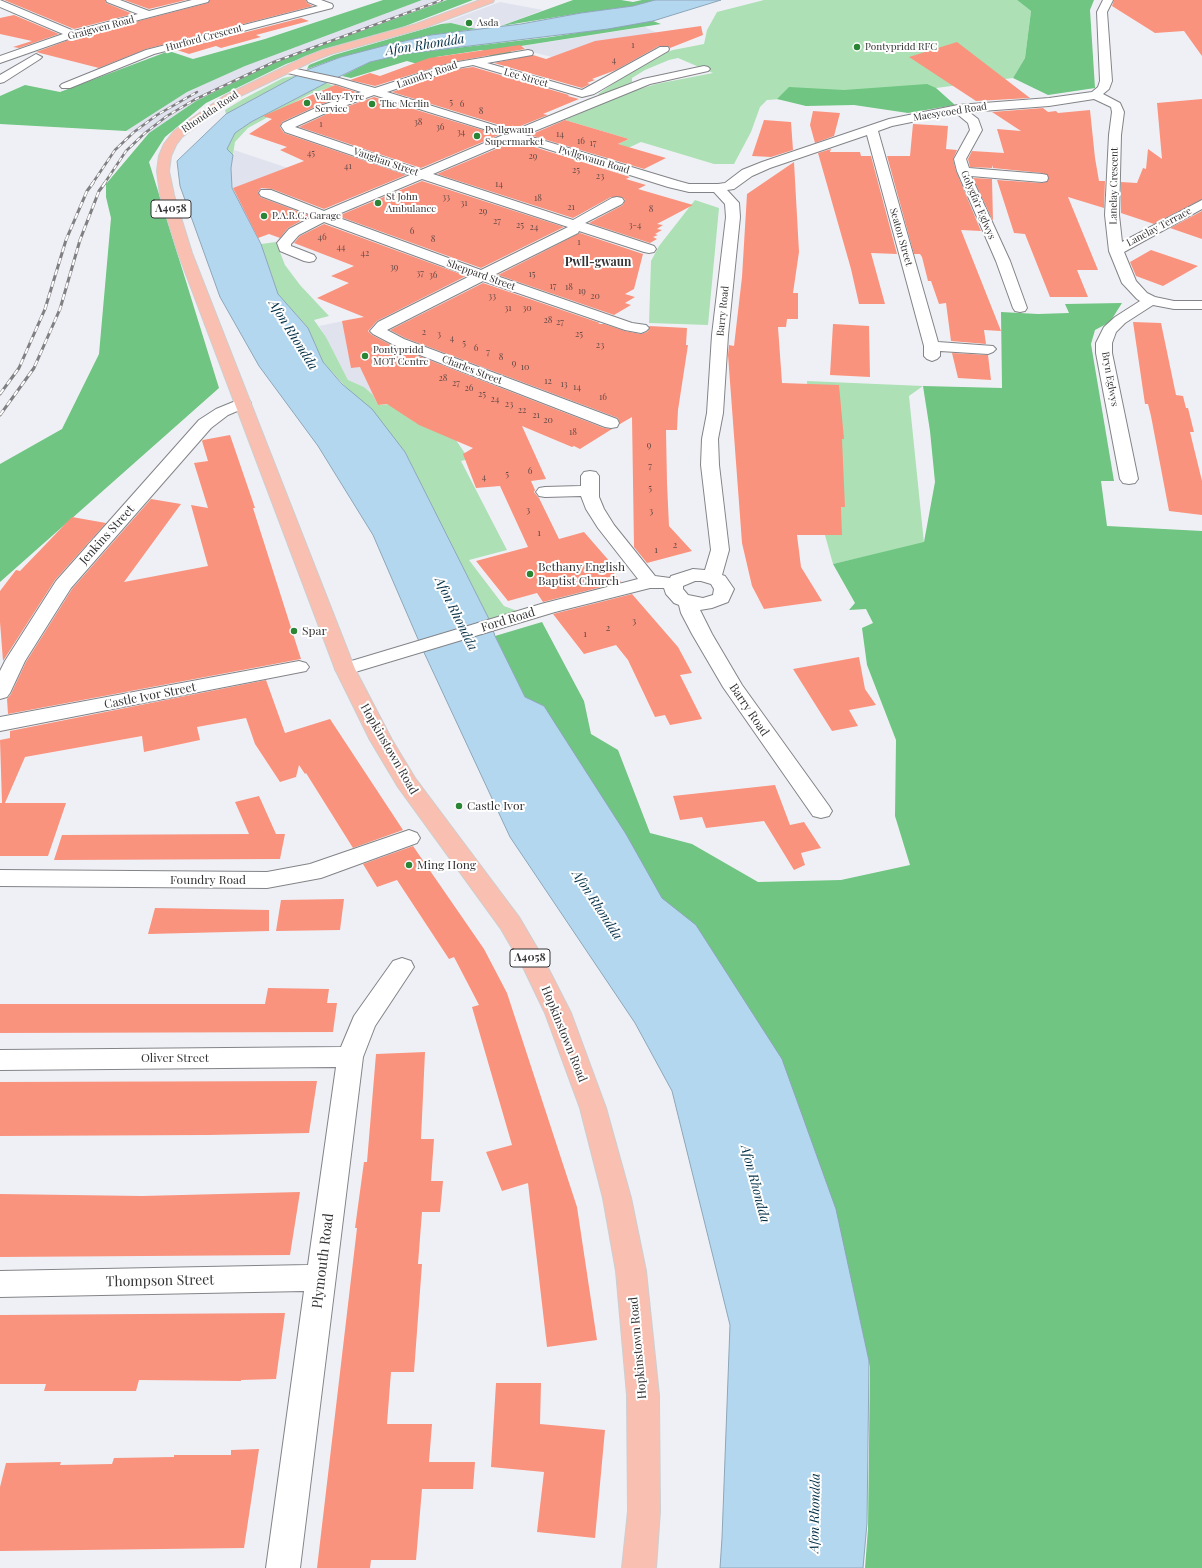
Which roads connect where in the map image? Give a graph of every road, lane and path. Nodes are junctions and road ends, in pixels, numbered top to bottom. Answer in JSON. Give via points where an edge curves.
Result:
{"nodes":[{"id":1,"x":112,"y":0,"type":"edge"},
{"id":2,"x":204,"y":0,"type":"edge"},
{"id":3,"x":312,"y":0,"type":"edge"},
{"id":4,"x":489,"y":0,"type":"edge"},
{"id":5,"x":1108,"y":0,"type":"edge"},
{"id":6,"x":0,"y":3,"type":"edge"},
{"id":7,"x":149,"y":15,"type":"junction"},
{"id":8,"x":73,"y":34,"type":"junction"},
{"id":9,"x":57,"y":40,"type":"junction"},
{"id":10,"x":664,"y":49,"type":"dead end"},
{"id":11,"x":528,"y":53,"type":"dead end"},
{"id":12,"x":632,"y":55,"type":"dead end"},
{"id":13,"x":0,"y":60,"type":"edge"},
{"id":14,"x":646,"y":60,"type":"junction"},
{"id":15,"x":471,"y":62,"type":"junction"},
{"id":16,"x":704,"y":68,"type":"dead end"},
{"id":17,"x":294,"y":71,"type":"junction"},
{"id":18,"x":0,"y":80,"type":"edge"},
{"id":19,"x":66,"y":86,"type":"dead end"},
{"id":20,"x":375,"y":92,"type":"junction"},
{"id":21,"x":1095,"y":95,"type":"junction"},
{"id":22,"x":958,"y":109,"type":"junction"},
{"id":23,"x":871,"y":128,"type":"junction"},
{"id":24,"x":515,"y":136,"type":"junction"},
{"id":25,"x":963,"y":171,"type":"junction"},
{"id":26,"x":422,"y":174,"type":"junction"},
{"id":27,"x":1042,"y":178,"type":"dead end"},
{"id":28,"x":718,"y":188,"type":"junction"},
{"id":29,"x":266,"y":193,"type":"dead end"},
{"id":30,"x":617,"y":202,"type":"dead end"},
{"id":31,"x":1202,"y":204,"type":"edge"},
{"id":32,"x":323,"y":216,"type":"junction"},
{"id":33,"x":575,"y":225,"type":"junction"},
{"id":34,"x":649,"y":249,"type":"dead end"},
{"id":35,"x":1116,"y":250,"type":"junction"},
{"id":36,"x":309,"y":258,"type":"dead end"},
{"id":37,"x":481,"y":275,"type":"junction"},
{"id":38,"x":1151,"y":300,"type":"junction"},
{"id":39,"x":1202,"y":304,"type":"edge"},
{"id":40,"x":1020,"y":308,"type":"dead end"},
{"id":41,"x":641,"y":328,"type":"dead end"},
{"id":42,"x":988,"y":349,"type":"dead end"},
{"id":43,"x":243,"y":403,"type":"junction"},
{"id":44,"x":611,"y":423,"type":"dead end"},
{"id":45,"x":1129,"y":479,"type":"dead end"},
{"id":46,"x":545,"y":492,"type":"dead end"},
{"id":47,"x":712,"y":577,"type":"junction"},
{"id":48,"x":650,"y":582,"type":"junction"},
{"id":49,"x":674,"y":585,"type":"junction"},
{"id":50,"x":688,"y":602,"type":"junction"},
{"id":51,"x":299,"y":667,"type":"dead end"},
{"id":52,"x":345,"y":669,"type":"junction"},
{"id":53,"x":0,"y":693,"type":"edge"},
{"id":54,"x":0,"y":724,"type":"edge"},
{"id":55,"x":820,"y":811,"type":"dead end"},
{"id":56,"x":409,"y":838,"type":"dead end"},
{"id":57,"x":0,"y":878,"type":"edge"},
{"id":58,"x":402,"y":967,"type":"dead end"},
{"id":59,"x":350,"y":1057,"type":"junction"},
{"id":60,"x":0,"y":1060,"type":"edge"},
{"id":61,"x":320,"y":1278,"type":"junction"},
{"id":62,"x":0,"y":1284,"type":"edge"},
{"id":63,"x":284,"y":1568,"type":"edge"},
{"id":64,"x":639,"y":1568,"type":"edge"}],
"edges":[{"from":1,"to":7,"type":"street"},
{"from":2,"to":7,"type":"street","name":"Graigwen Road"},
{"from":3,"to":19,"type":"street","name":"Hurford Crescent","via":[[328,6],[150,52]]},
{"from":4,"to":17,"type":"main road","name":"Rhondda Road","number":"A4058","via":[[420,26],[327,52]]},
{"from":5,"to":21,"type":"street","via":[[1102,12],[1106,81],[1103,89]]},
{"from":6,"to":8,"type":"street"},
{"from":7,"to":8,"type":"street","name":"Graigwen Road"},
{"from":8,"to":9,"type":"street","name":"Graigwen Road"},
{"from":9,"to":13,"type":"street","name":"Graigwen Road"},
{"from":9,"to":18,"type":"street","via":[[52,48]]},
{"from":10,"to":14,"type":"street"},
{"from":11,"to":15,"type":"street","name":"Laundry Road"},
{"from":12,"to":14,"type":"street"},
{"from":14,"to":15,"type":"street","name":"Lee Street","via":[[582,94]]},
{"from":15,"to":20,"type":"street","name":"Laundry Road","via":[[456,64]]},
{"from":16,"to":24,"type":"street","via":[[647,81]]},
{"from":17,"to":20,"type":"street","name":"Pwllgwaun Road"},
{"from":17,"to":43,"type":"main road","name":"Rhondda Road","number":"A4058","via":[[228,98],[178,134],[165,156],[163,171],[167,195],[182,246]]},
{"from":20,"to":24,"type":"street","name":"Pwllgwaun Road"},
{"from":20,"to":26,"type":"street","name":"Vaughan Street","via":[[324,109],[287,126],[289,129]]},
{"from":21,"to":22,"type":"street","name":"Maesycoed Road","via":[[1049,102]]},
{"from":21,"to":35,"type":"street","name":"Lanelay Crescent","via":[[1116,106],[1118,112],[1112,214]]},
{"from":22,"to":23,"type":"street","name":"Maesycoed Road"},
{"from":22,"to":25,"type":"street","name":"Golygfa'r Eglwys","via":[[974,122],[976,130],[960,159]]},
{"from":23,"to":28,"type":"street","name":"Maesycoed Road","via":[[766,165],[747,173],[729,186]]},
{"from":23,"to":42,"type":"street","name":"Seaton Street","via":[[932,351]]},
{"from":24,"to":26,"type":"street"},
{"from":24,"to":28,"type":"street","name":"Pwllgwaun Road","via":[[673,184],[689,188]]},
{"from":25,"to":27,"type":"street","via":[[1017,170]]},
{"from":25,"to":40,"type":"street","name":"Golygfa'r Eglwys"},
{"from":26,"to":32,"type":"street"},
{"from":26,"to":33,"type":"street","name":"Vaughan Street"},
{"from":28,"to":47,"type":"street","name":"Barry Road","via":[[732,203],[733,217],[720,335],[715,413],[710,439],[710,465],[720,550]]},
{"from":29,"to":32,"type":"street","name":"Sheppard Street"},
{"from":30,"to":33,"type":"street","via":[[579,220]]},
{"from":31,"to":35,"type":"street","name":"Lanelay Terrace"},
{"from":32,"to":36,"type":"street","via":[[294,232],[284,243],[285,248]]},
{"from":32,"to":37,"type":"street","name":"Sheppard Street"},
{"from":33,"to":34,"type":"street","name":"Vaughan Street"},
{"from":33,"to":37,"type":"street","via":[[573,230]]},
{"from":35,"to":38,"type":"street","name":"Lanelay Crescent","via":[[1129,283],[1142,296]]},
{"from":37,"to":41,"type":"street","name":"Sheppard Street","via":[[624,325]]},
{"from":37,"to":44,"type":"street","name":"Charles Street","via":[[383,325],[378,331],[399,342]]},
{"from":38,"to":39,"type":"street","via":[[1174,305]]},
{"from":38,"to":45,"type":"street","name":"Bryn Eglwys","via":[[1109,330],[1104,343]]},
{"from":43,"to":52,"type":"main road","name":"Hopkinstown Road","number":"A4058"},
{"from":43,"to":53,"type":"street","name":"Jenkins Street","via":[[222,412],[205,424],[63,585],[15,661]]},
{"from":46,"to":48,"type":"street","via":[[590,484],[590,497],[595,509]]},
{"from":47,"to":49,"type":"street","via":[[685,577]]},
{"from":47,"to":50,"type":"street","via":[[723,584],[721,598],[706,604]]},
{"from":48,"to":49,"type":"street","name":"Ford Road"},
{"from":48,"to":52,"type":"street","name":"Ford Road","via":[[512,619]]},
{"from":49,"to":50,"type":"street","via":[[676,595]]},
{"from":50,"to":55,"type":"street","name":"Barry Road","via":[[702,634],[733,687]]},
{"from":51,"to":54,"type":"street","name":"Castle Ivor Street"},
{"from":52,"to":64,"type":"main road","name":"Hopkinstown Road","number":"A4058","via":[[381,740],[406,782],[510,923],[534,964],[558,1013],[593,1108],[617,1198],[633,1295],[643,1396],[644,1511]]},
{"from":56,"to":57,"type":"street","name":"Foundry Road","via":[[313,872],[267,880]]},
{"from":58,"to":59,"type":"street","name":"Plymouth Road","via":[[363,1023]]},
{"from":59,"to":60,"type":"street","name":"Oliver Street"},
{"from":59,"to":61,"type":"street","name":"Plymouth Road"},
{"from":61,"to":62,"type":"street","name":"Thompson Street"},
{"from":61,"to":63,"type":"street","name":"Plymouth Road"}]}
